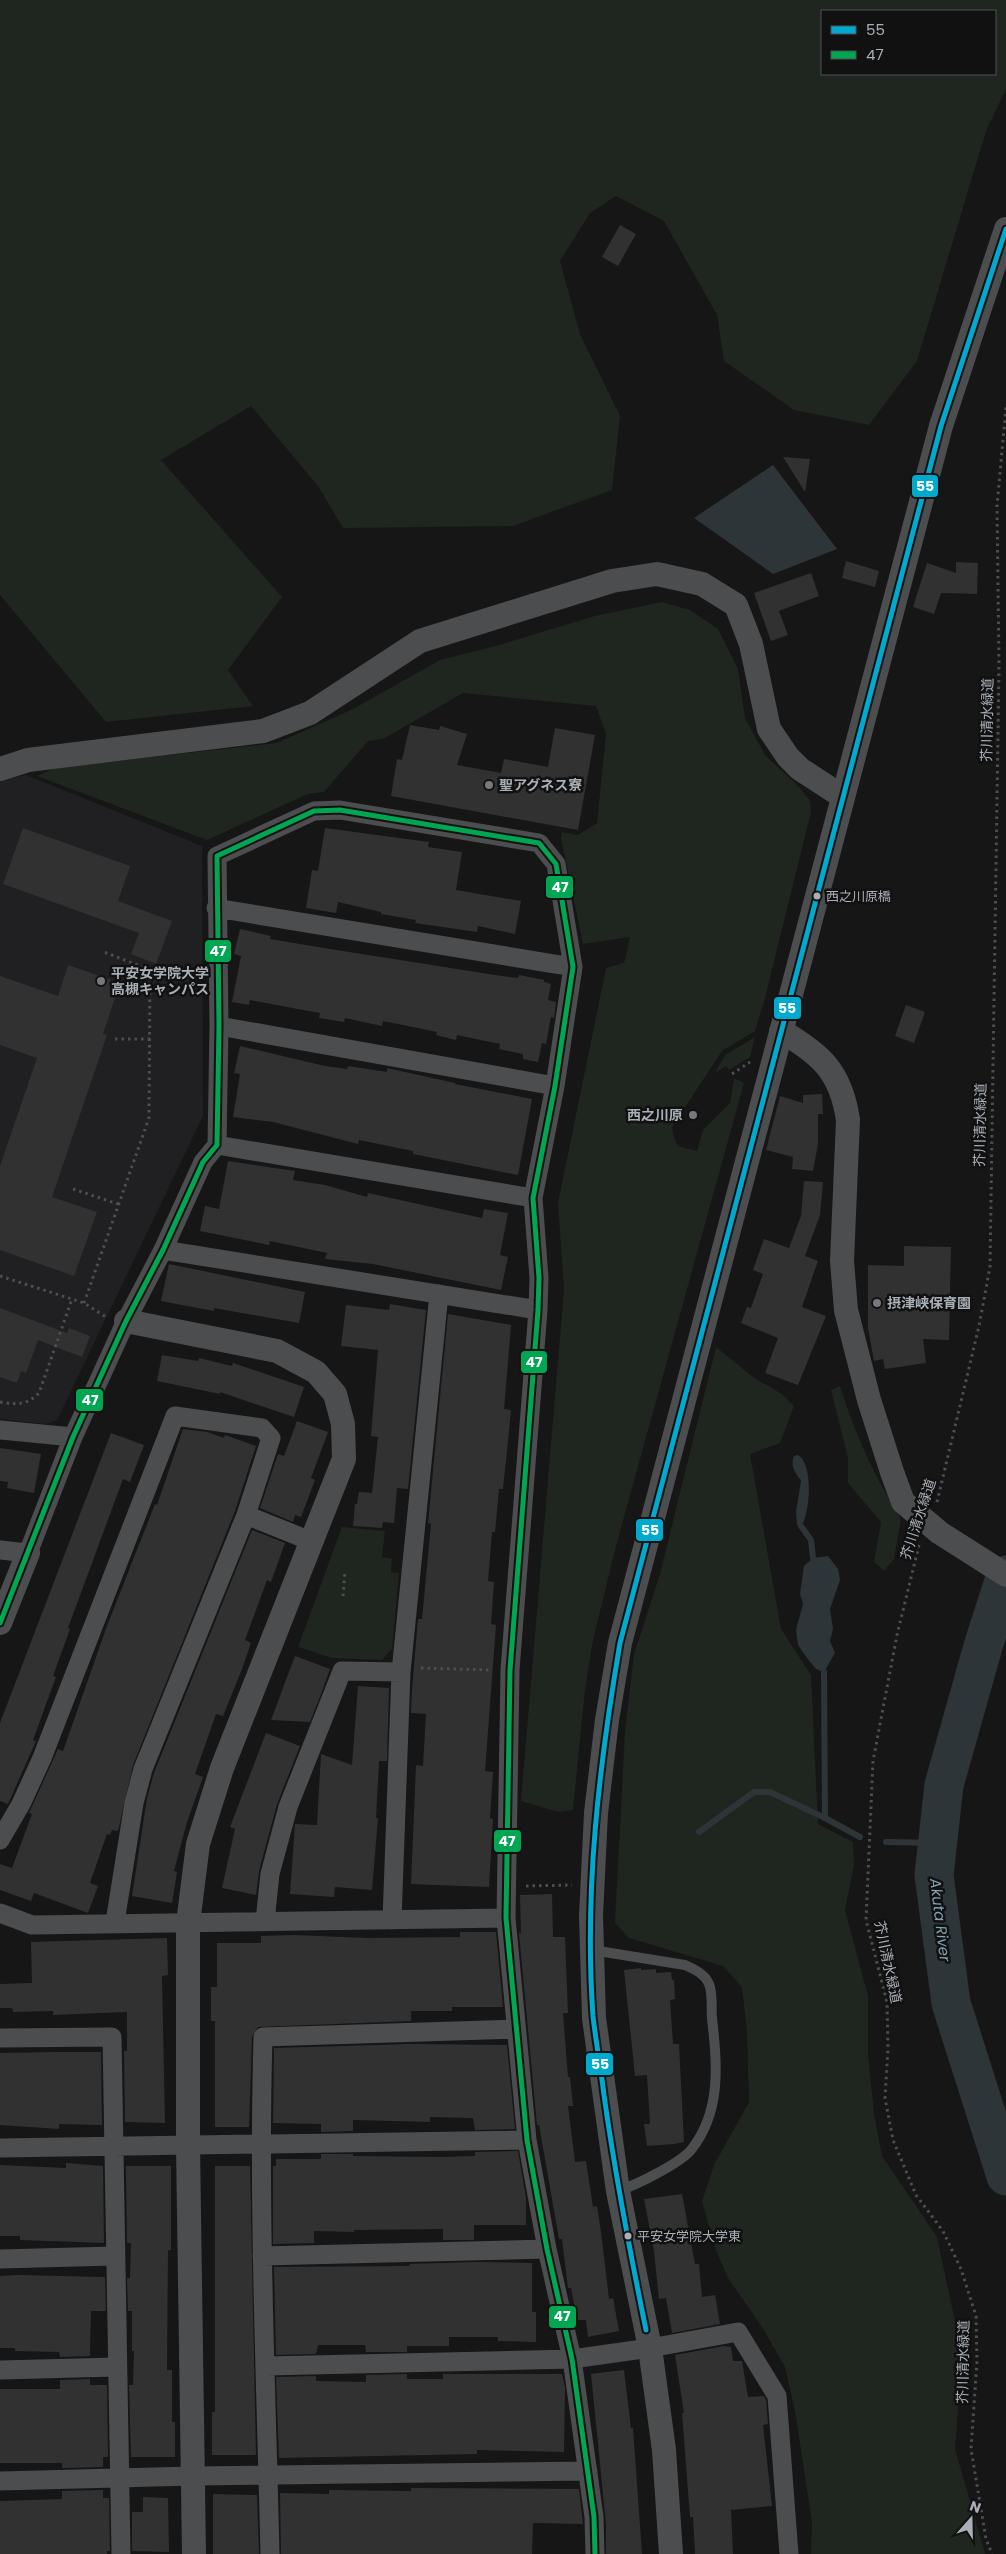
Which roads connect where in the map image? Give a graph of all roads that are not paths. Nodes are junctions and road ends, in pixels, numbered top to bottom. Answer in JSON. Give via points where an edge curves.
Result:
{"nodes":[{"id":1,"x":1006,"y":229,"type":"edge"},
{"id":2,"x":0,"y":768,"type":"edge"},
{"id":3,"x":842,"y":796,"type":"junction"},
{"id":4,"x":216,"y":908,"type":"junction"},
{"id":5,"x":573,"y":967,"type":"junction"},
{"id":6,"x":219,"y":1026,"type":"junction"},
{"id":7,"x":781,"y":1031,"type":"junction"},
{"id":8,"x":555,"y":1086,"type":"junction"},
{"id":9,"x":216,"y":1145,"type":"junction"},
{"id":10,"x":533,"y":1198,"type":"junction"},
{"id":11,"x":163,"y":1250,"type":"junction"},
{"id":12,"x":439,"y":1294,"type":"junction"},
{"id":13,"x":538,"y":1310,"type":"junction"},
{"id":14,"x":118,"y":1321,"type":"junction"},
{"id":15,"x":0,"y":1430,"type":"edge"},
{"id":16,"x":73,"y":1437,"type":"junction"},
{"id":17,"x":246,"y":1515,"type":"junction"},
{"id":18,"x":313,"y":1542,"type":"junction"},
{"id":19,"x":0,"y":1550,"type":"edge"},
{"id":20,"x":28,"y":1553,"type":"junction"},
{"id":21,"x":1006,"y":1575,"type":"edge"},
{"id":22,"x":0,"y":1622,"type":"edge"},
{"id":23,"x":401,"y":1672,"type":"junction"},
{"id":24,"x":0,"y":1840,"type":"edge"},
{"id":25,"x":0,"y":1913,"type":"edge"},
{"id":26,"x":506,"y":1918,"type":"junction"},
{"id":27,"x":392,"y":1920,"type":"junction"},
{"id":28,"x":265,"y":1921,"type":"junction"},
{"id":29,"x":114,"y":1922,"type":"junction"},
{"id":30,"x":188,"y":1923,"type":"junction"},
{"id":31,"x":591,"y":1950,"type":"junction"},
{"id":32,"x":516,"y":2029,"type":"junction"},
{"id":33,"x":0,"y":2038,"type":"edge"},
{"id":34,"x":527,"y":2140,"type":"junction"},
{"id":35,"x":260,"y":2142,"type":"junction"},
{"id":36,"x":188,"y":2145,"type":"junction"},
{"id":37,"x":115,"y":2147,"type":"junction"},
{"id":38,"x":0,"y":2148,"type":"edge"},
{"id":39,"x":618,"y":2191,"type":"junction"},
{"id":40,"x":547,"y":2249,"type":"junction"},
{"id":41,"x":114,"y":2256,"type":"junction"},
{"id":42,"x":262,"y":2256,"type":"junction"},
{"id":43,"x":0,"y":2259,"type":"edge"},
{"id":44,"x":650,"y":2348,"type":"junction"},
{"id":45,"x":572,"y":2359,"type":"junction"},
{"id":46,"x":266,"y":2366,"type":"junction"},
{"id":47,"x":116,"y":2367,"type":"junction"},
{"id":48,"x":0,"y":2370,"type":"edge"},
{"id":49,"x":588,"y":2471,"type":"junction"},
{"id":50,"x":268,"y":2475,"type":"junction"},
{"id":51,"x":193,"y":2476,"type":"junction"},
{"id":52,"x":120,"y":2478,"type":"junction"},
{"id":53,"x":0,"y":2481,"type":"edge"},
{"id":54,"x":121,"y":2554,"type":"edge"},
{"id":55,"x":194,"y":2554,"type":"edge"},
{"id":56,"x":270,"y":2554,"type":"edge"},
{"id":57,"x":595,"y":2554,"type":"edge"},
{"id":58,"x":671,"y":2554,"type":"edge"},
{"id":59,"x":790,"y":2554,"type":"edge"}],
"edges":[{"from":1,"to":3,"type":"street","via":[[941,426]]},
{"from":2,"to":3,"type":"street","via":[[28,760],[263,730],[310,713],[420,641],[612,581],[657,574],[702,584],[736,605],[751,644],[769,729],[800,769]]},
{"from":3,"to":7,"type":"street"},
{"from":4,"to":5,"type":"street"},
{"from":4,"to":5,"type":"street","via":[[218,856],[314,811],[349,811],[539,843],[556,864]]},
{"from":4,"to":6,"type":"street"},
{"from":5,"to":8,"type":"street"},
{"from":6,"to":8,"type":"street"},
{"from":6,"to":9,"type":"street"},
{"from":7,"to":21,"type":"street","via":[[804,1044],[824,1062],[838,1080],[845,1100],[848,1120],[842,1261],[846,1310],[869,1400],[903,1502],[934,1528]]},
{"from":7,"to":31,"type":"street","via":[[620,1643],[596,1813]]},
{"from":8,"to":10,"type":"street"},
{"from":9,"to":10,"type":"street"},
{"from":9,"to":11,"type":"street","via":[[204,1162]]},
{"from":10,"to":13,"type":"street"},
{"from":11,"to":12,"type":"street"},
{"from":11,"to":14,"type":"street"},
{"from":12,"to":13,"type":"street"},
{"from":12,"to":23,"type":"street"},
{"from":13,"to":26,"type":"street","via":[[510,1670]]},
{"from":14,"to":16,"type":"street"},
{"from":14,"to":18,"type":"street","via":[[277,1351],[316,1372],[335,1394],[342,1424],[344,1460]]},
{"from":15,"to":16,"type":"street"},
{"from":16,"to":20,"type":"street"},
{"from":17,"to":18,"type":"street"},
{"from":17,"to":24,"type":"street","via":[[271,1438],[262,1428],[175,1416],[42,1758]]},
{"from":17,"to":29,"type":"street","via":[[143,1769],[134,1802]]},
{"from":18,"to":30,"type":"street","via":[[222,1768],[198,1844]]},
{"from":19,"to":20,"type":"street"},
{"from":20,"to":22,"type":"street"},
{"from":23,"to":27,"type":"street"},
{"from":23,"to":28,"type":"street","via":[[342,1671],[288,1807],[270,1874]]},
{"from":25,"to":29,"type":"street","via":[[32,1925]]},
{"from":26,"to":27,"type":"street"},
{"from":26,"to":32,"type":"street"},
{"from":27,"to":28,"type":"street"},
{"from":28,"to":30,"type":"street"},
{"from":29,"to":30,"type":"street"},
{"from":30,"to":36,"type":"street"},
{"from":31,"to":39,"type":"street","via":[[594,2018]]},
{"from":31,"to":39,"type":"lane","via":[[685,1965],[709,1984],[718,2074],[702,2131],[689,2152],[638,2184]]},
{"from":32,"to":34,"type":"street"},
{"from":32,"to":35,"type":"street","via":[[263,2037]]},
{"from":33,"to":37,"type":"street","via":[[112,2037]]},
{"from":34,"to":35,"type":"street"},
{"from":34,"to":40,"type":"street"},
{"from":35,"to":36,"type":"street"},
{"from":35,"to":42,"type":"street"},
{"from":36,"to":37,"type":"street"},
{"from":36,"to":51,"type":"street"},
{"from":37,"to":38,"type":"street"},
{"from":37,"to":41,"type":"street"},
{"from":39,"to":44,"type":"street"},
{"from":40,"to":42,"type":"street"},
{"from":40,"to":45,"type":"street"},
{"from":41,"to":43,"type":"street"},
{"from":41,"to":47,"type":"street"},
{"from":42,"to":46,"type":"street"},
{"from":44,"to":45,"type":"street"},
{"from":44,"to":58,"type":"street","via":[[664,2450]]},
{"from":44,"to":59,"type":"street","via":[[738,2332],[778,2396]]},
{"from":45,"to":46,"type":"street"},
{"from":45,"to":49,"type":"street"},
{"from":46,"to":50,"type":"street"},
{"from":47,"to":48,"type":"street"},
{"from":47,"to":52,"type":"street"},
{"from":49,"to":50,"type":"street"},
{"from":49,"to":57,"type":"street"},
{"from":50,"to":51,"type":"street"},
{"from":50,"to":56,"type":"street"},
{"from":51,"to":52,"type":"street"},
{"from":51,"to":55,"type":"street"},
{"from":52,"to":53,"type":"street"},
{"from":52,"to":54,"type":"street"}]}
